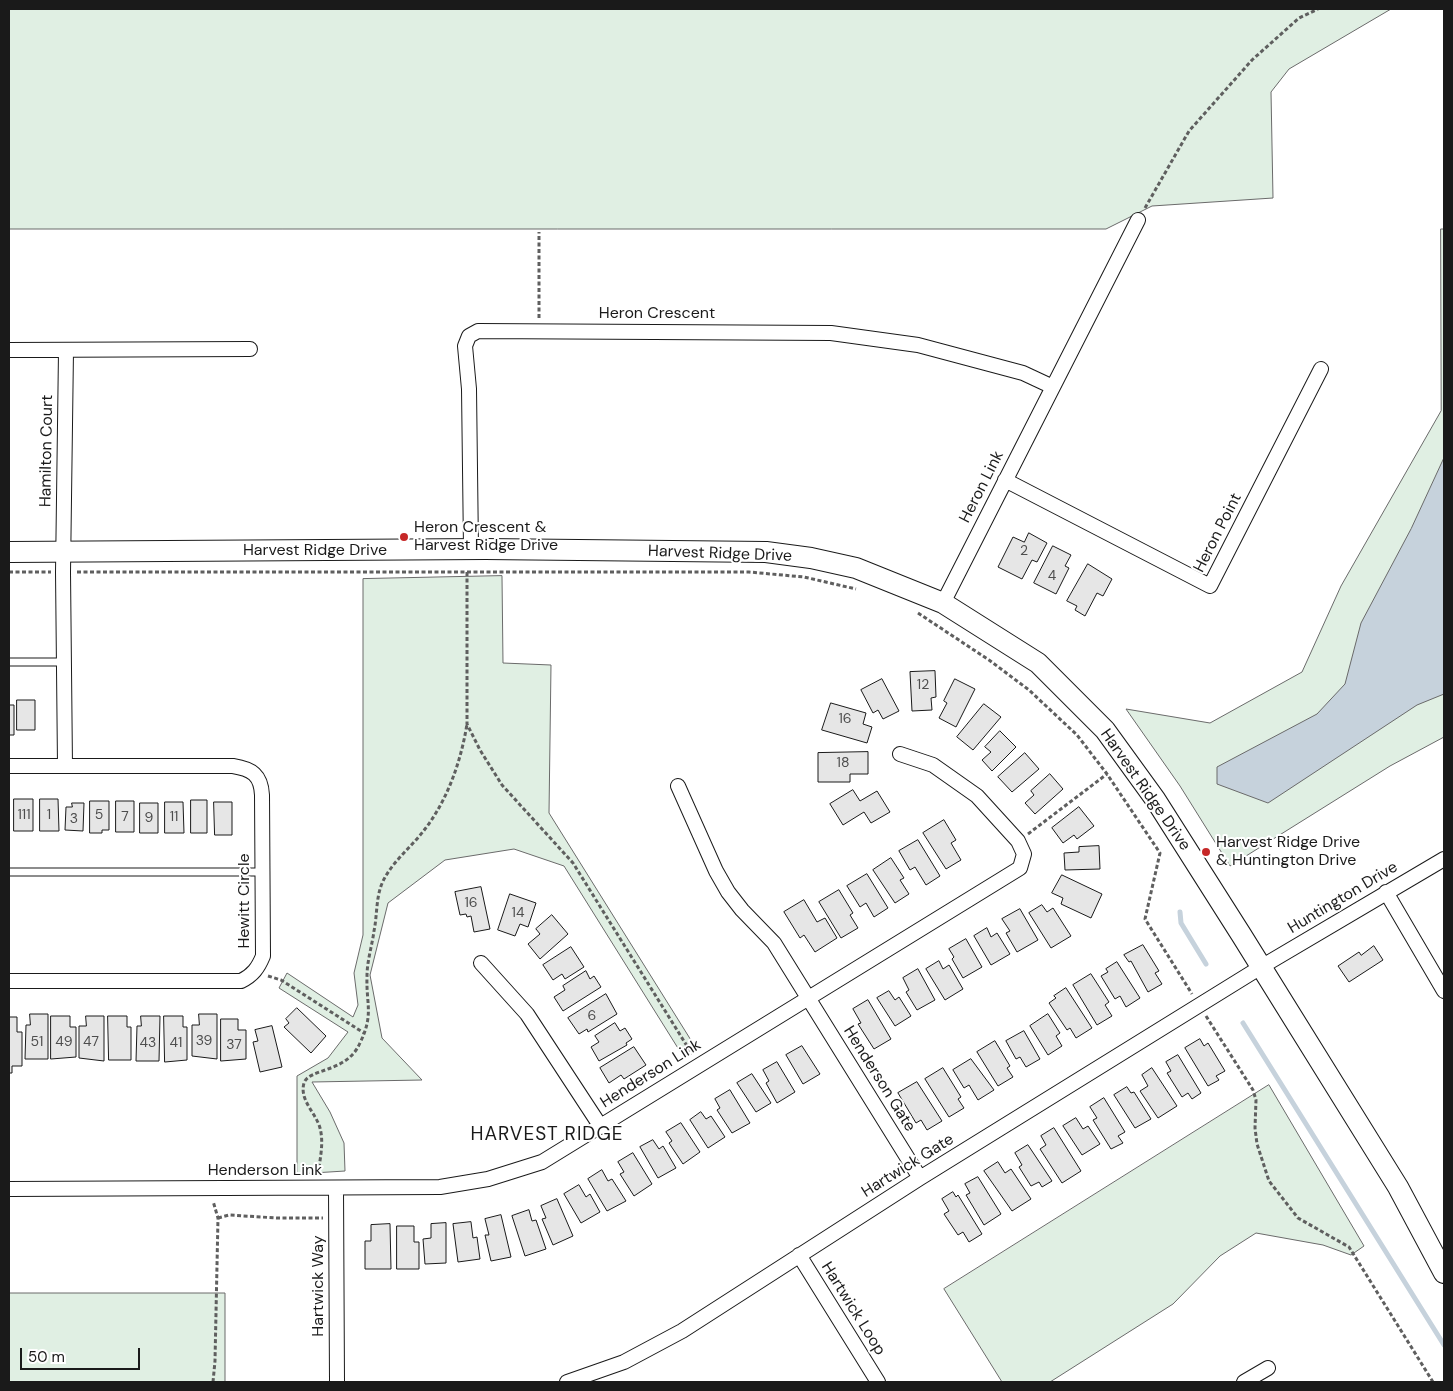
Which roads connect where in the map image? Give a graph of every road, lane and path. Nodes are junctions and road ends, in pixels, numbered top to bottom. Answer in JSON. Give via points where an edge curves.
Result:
{"nodes":[{"id":1,"x":1318,"y":9,"type":"edge"},
{"id":2,"x":1138,"y":220,"type":"joint"},
{"id":3,"x":539,"y":232,"type":"dead end"},
{"id":4,"x":539,"y":331,"type":"junction"},
{"id":5,"x":250,"y":349,"type":"dead end"},
{"id":6,"x":9,"y":350,"type":"edge"},
{"id":7,"x":66,"y":351,"type":"junction"},
{"id":8,"x":1321,"y":369,"type":"dead end"},
{"id":9,"x":1053,"y":387,"type":"junction"},
{"id":10,"x":1005,"y":480,"type":"junction"},
{"id":11,"x":471,"y":549,"type":"junction"},
{"id":12,"x":9,"y":552,"type":"edge"},
{"id":13,"x":63,"y":562,"type":"junction"},
{"id":14,"x":9,"y":572,"type":"edge"},
{"id":15,"x":467,"y":572,"type":"junction"},
{"id":16,"x":859,"y":589,"type":"dead end"},
{"id":17,"x":942,"y":604,"type":"junction"},
{"id":18,"x":909,"y":607,"type":"dead end"},
{"id":19,"x":9,"y":662,"type":"edge"},
{"id":20,"x":65,"y":662,"type":"junction"},
{"id":21,"x":467,"y":724,"type":"junction"},
{"id":22,"x":900,"y":754,"type":"dead end"},
{"id":23,"x":9,"y":766,"type":"edge"},
{"id":24,"x":65,"y":766,"type":"junction"},
{"id":25,"x":1107,"y":774,"type":"junction"},
{"id":26,"x":678,"y":786,"type":"dead end"},
{"id":27,"x":1018,"y":841,"type":"junction"},
{"id":28,"x":1444,"y":859,"type":"edge"},
{"id":29,"x":9,"y":872,"type":"edge"},
{"id":30,"x":262,"y":872,"type":"junction"},
{"id":31,"x":1386,"y":892,"type":"junction"},
{"id":32,"x":481,"y":963,"type":"dead end"},
{"id":33,"x":1261,"y":967,"type":"junction"},
{"id":34,"x":255,"y":971,"type":"junction"},
{"id":35,"x":9,"y":982,"type":"edge"},
{"id":36,"x":1444,"y":990,"type":"edge"},
{"id":37,"x":809,"y":997,"type":"junction"},
{"id":38,"x":1199,"y":1006,"type":"junction"},
{"id":39,"x":364,"y":1032,"type":"junction"},
{"id":40,"x":699,"y":1065,"type":"junction"},
{"id":41,"x":601,"y":1127,"type":"junction"},
{"id":42,"x":318,"y":1174,"type":"dead end"},
{"id":43,"x":920,"y":1178,"type":"junction"},
{"id":44,"x":208,"y":1188,"type":"junction"},
{"id":45,"x":1398,"y":1188,"type":"junction"},
{"id":46,"x":9,"y":1189,"type":"edge"},
{"id":47,"x":336,"y":1189,"type":"junction"},
{"id":48,"x":218,"y":1218,"type":"junction"},
{"id":49,"x":323,"y":1218,"type":"dead end"},
{"id":50,"x":1444,"y":1246,"type":"edge"},
{"id":51,"x":799,"y":1255,"type":"junction"},
{"id":52,"x":1444,"y":1273,"type":"edge"},
{"id":53,"x":1268,"y":1368,"type":"dead end"},
{"id":54,"x":213,"y":1382,"type":"edge"},
{"id":55,"x":336,"y":1382,"type":"edge"},
{"id":56,"x":567,"y":1382,"type":"edge"},
{"id":57,"x":878,"y":1382,"type":"edge"},
{"id":58,"x":1244,"y":1382,"type":"edge"},
{"id":59,"x":1433,"y":1382,"type":"edge"}],
"edges":[{"from":1,"to":2,"type":"path","via":[[1299,18],[1252,60],[1189,131]]},
{"from":2,"to":9,"type":"street","name":"Heron Link"},
{"from":3,"to":4,"type":"path"},
{"from":4,"to":9,"type":"street","name":"Heron Crescent","via":[[831,333],[918,345],[1023,373]]},
{"from":4,"to":11,"type":"street","name":"Heron Crescent","via":[[478,331],[469,336],[464,346],[469,389]]},
{"from":5,"to":7,"type":"street"},
{"from":6,"to":7,"type":"street"},
{"from":7,"to":13,"type":"street","name":"Hamilton Court"},
{"from":8,"to":10,"type":"street","name":"Heron Point","via":[[1210,586]]},
{"from":9,"to":10,"type":"street","name":"Heron Link"},
{"from":10,"to":17,"type":"street","name":"Heron Link"},
{"from":11,"to":13,"type":"street","name":"Harvest Ridge Drive"},
{"from":11,"to":17,"type":"street","name":"Harvest Ridge Drive","via":[[766,552],[856,568]]},
{"from":12,"to":13,"type":"street","name":"Harvest Ridge Drive"},
{"from":13,"to":14,"type":"path"},
{"from":13,"to":15,"type":"path"},
{"from":13,"to":20,"type":"street"},
{"from":15,"to":16,"type":"path","via":[[749,572],[804,577]]},
{"from":15,"to":21,"type":"path"},
{"from":17,"to":33,"type":"street","name":"Harvest Ridge Drive","via":[[1038,663],[1105,730],[1155,799]]},
{"from":18,"to":25,"type":"path","via":[[1029,690],[1077,735]]},
{"from":19,"to":20,"type":"lane"},
{"from":20,"to":24,"type":"street"},
{"from":21,"to":39,"type":"path","via":[[454,773],[439,808],[381,886],[367,974],[369,1016]]},
{"from":21,"to":40,"type":"path","via":[[502,785],[573,863]]},
{"from":22,"to":27,"type":"street","via":[[933,765],[977,796]]},
{"from":23,"to":24,"type":"street","name":"Hewitt Circle"},
{"from":24,"to":30,"type":"street","name":"Hewitt Circle","via":[[246,768],[257,774],[262,784]]},
{"from":25,"to":27,"type":"path"},
{"from":25,"to":38,"type":"path","via":[[1160,853],[1145,919]]},
{"from":26,"to":37,"type":"street","name":"Henderson Gate","via":[[728,892],[774,943]]},
{"from":27,"to":37,"type":"street","name":"Henderson Link","via":[[1024,854],[1020,868]]},
{"from":28,"to":31,"type":"street","name":"Huntington Drive"},
{"from":29,"to":30,"type":"lane"},
{"from":30,"to":34,"type":"street","name":"Hewitt Circle","via":[[263,956]]},
{"from":31,"to":33,"type":"street","name":"Huntington Drive"},
{"from":31,"to":36,"type":"street"},
{"from":32,"to":41,"type":"street","via":[[527,1014]]},
{"from":33,"to":38,"type":"street","name":"Hartwick Gate"},
{"from":33,"to":45,"type":"street","name":"Harvest Ridge Drive"},
{"from":34,"to":35,"type":"street","name":"Hewitt Circle","via":[[241,981],[226,982]]},
{"from":34,"to":39,"type":"path","via":[[281,980]]},
{"from":37,"to":40,"type":"street","name":"Henderson Link"},
{"from":37,"to":43,"type":"street","name":"Henderson Gate"},
{"from":38,"to":43,"type":"street","name":"Hartwick Gate"},
{"from":38,"to":59,"type":"path","via":[[1253,1090],[1256,1100],[1254,1128],[1269,1180],[1298,1218],[1350,1247]]},
{"from":39,"to":42,"type":"path","via":[[350,1059],[310,1075],[304,1083],[304,1096],[321,1130]]},
{"from":40,"to":41,"type":"street","name":"Henderson Link"},
{"from":41,"to":47,"type":"street","name":"Henderson Link","via":[[542,1162],[488,1179],[440,1187]]},
{"from":43,"to":51,"type":"street","name":"Hartwick Gate"},
{"from":44,"to":46,"type":"street","name":"Henderson Link"},
{"from":44,"to":47,"type":"street","name":"Henderson Link"},
{"from":44,"to":48,"type":"path"},
{"from":45,"to":50,"type":"street","name":"Harvest Ridge Drive"},
{"from":45,"to":52,"type":"street","name":"Harvest Ridge Drive"},
{"from":47,"to":55,"type":"street","name":"Hartwick Way"},
{"from":48,"to":49,"type":"path","via":[[230,1215]]},
{"from":48,"to":54,"type":"path"},
{"from":51,"to":56,"type":"street","name":"Hartwick Gate","via":[[653,1347],[624,1362]]},
{"from":51,"to":57,"type":"street","name":"Hartwick Loop"},
{"from":53,"to":58,"type":"street"}]}
